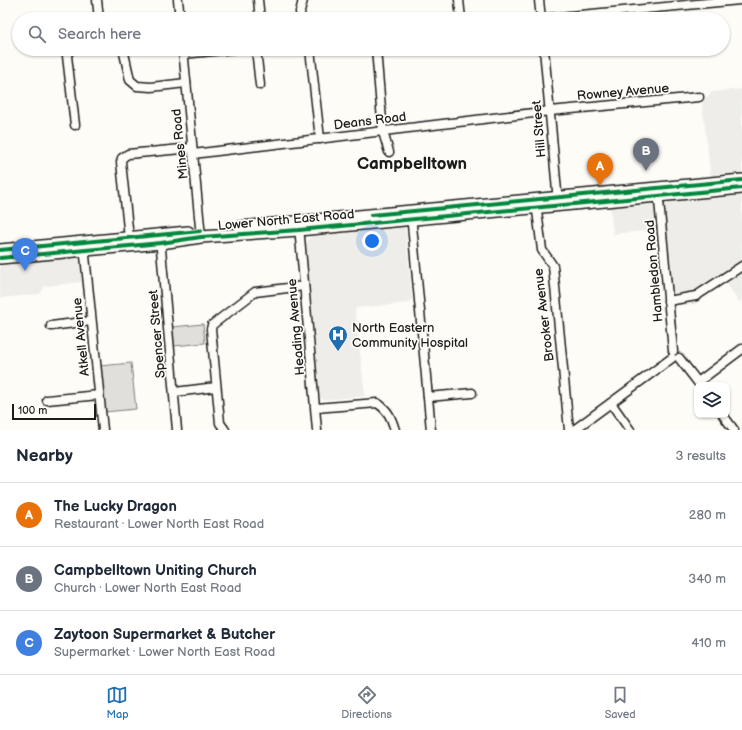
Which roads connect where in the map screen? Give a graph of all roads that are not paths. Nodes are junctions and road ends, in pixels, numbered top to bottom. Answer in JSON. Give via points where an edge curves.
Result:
{"nodes":[{"id":1,"x":97,"y":0,"type":"edge"},
{"id":2,"x":178,"y":0,"type":"edge"},
{"id":3,"x":258,"y":0,"type":"edge"},
{"id":4,"x":303,"y":0,"type":"edge"},
{"id":5,"x":459,"y":0,"type":"edge"},
{"id":6,"x":539,"y":0,"type":"edge"},
{"id":7,"x":740,"y":0,"type":"edge"},
{"id":8,"x":98,"y":12,"type":"edge"},
{"id":9,"x":179,"y":12,"type":"edge"},
{"id":10,"x":259,"y":12,"type":"edge"},
{"id":11,"x":300,"y":12,"type":"edge"},
{"id":12,"x":460,"y":12,"type":"edge"},
{"id":13,"x":540,"y":12,"type":"edge"},
{"id":14,"x":614,"y":12,"type":"edge"},
{"id":15,"x":67,"y":56,"type":"edge"},
{"id":16,"x":125,"y":56,"type":"edge"},
{"id":17,"x":183,"y":56,"type":"edge"},
{"id":18,"x":257,"y":56,"type":"edge"},
{"id":19,"x":311,"y":56,"type":"edge"},
{"id":20,"x":377,"y":56,"type":"edge"},
{"id":21,"x":545,"y":56,"type":"edge"},
{"id":22,"x":186,"y":83,"type":"junction"},
{"id":23,"x":260,"y":85,"type":"dead end"},
{"id":24,"x":699,"y":97,"type":"dead end"},
{"id":25,"x":550,"y":111,"type":"junction"},
{"id":26,"x":75,"y":125,"type":"dead end"},
{"id":27,"x":383,"y":132,"type":"junction"},
{"id":28,"x":320,"y":139,"type":"junction"},
{"id":29,"x":192,"y":151,"type":"junction"},
{"id":30,"x":389,"y":152,"type":"dead end"},
{"id":31,"x":742,"y":180,"type":"edge"},
{"id":32,"x":742,"y":188,"type":"edge"},
{"id":33,"x":659,"y":192,"type":"junction"},
{"id":34,"x":558,"y":202,"type":"junction"},
{"id":35,"x":536,"y":204,"type":"junction"},
{"id":36,"x":411,"y":216,"type":"junction"},
{"id":37,"x":299,"y":226,"type":"junction"},
{"id":38,"x":201,"y":234,"type":"junction"},
{"id":39,"x":129,"y":238,"type":"junction"},
{"id":40,"x":160,"y":239,"type":"junction"},
{"id":41,"x":84,"y":247,"type":"junction"},
{"id":42,"x":0,"y":250,"type":"edge"},
{"id":43,"x":0,"y":258,"type":"edge"},
{"id":44,"x":742,"y":266,"type":"edge"},
{"id":45,"x":304,"y":286,"type":"junction"},
{"id":46,"x":668,"y":301,"type":"junction"},
{"id":47,"x":91,"y":321,"type":"junction"},
{"id":48,"x":51,"y":326,"type":"dead end"},
{"id":49,"x":742,"y":348,"type":"edge"},
{"id":50,"x":675,"y":356,"type":"junction"},
{"id":51,"x":698,"y":382,"type":"edge"},
{"id":52,"x":700,"y":382,"type":"edge"},
{"id":53,"x":216,"y":387,"type":"junction"},
{"id":54,"x":174,"y":392,"type":"junction"},
{"id":55,"x":472,"y":393,"type":"dead end"},
{"id":56,"x":99,"y":395,"type":"junction"},
{"id":57,"x":428,"y":397,"type":"junction"},
{"id":58,"x":47,"y":400,"type":"dead end"},
{"id":59,"x":611,"y":403,"type":"junction"},
{"id":60,"x":316,"y":408,"type":"junction"},
{"id":61,"x":724,"y":418,"type":"edge"},
{"id":62,"x":103,"y":430,"type":"edge"},
{"id":63,"x":177,"y":430,"type":"edge"},
{"id":64,"x":225,"y":430,"type":"edge"},
{"id":65,"x":317,"y":430,"type":"edge"},
{"id":66,"x":395,"y":430,"type":"edge"},
{"id":67,"x":431,"y":430,"type":"edge"},
{"id":68,"x":569,"y":430,"type":"edge"},
{"id":69,"x":574,"y":430,"type":"edge"},
{"id":70,"x":630,"y":430,"type":"edge"},
{"id":71,"x":734,"y":430,"type":"edge"}],
"edges":[{"from":1,"to":8,"type":"street"},
{"from":2,"to":9,"type":"street"},
{"from":3,"to":10,"type":"street"},
{"from":4,"to":11,"type":"street"},
{"from":5,"to":12,"type":"street"},
{"from":6,"to":13,"type":"street"},
{"from":7,"to":14,"type":"street"},
{"from":15,"to":26,"type":"street"},
{"from":16,"to":22,"type":"street","via":[[130,80],[137,86]]},
{"from":17,"to":22,"type":"street","name":"Mines Road"},
{"from":18,"to":23,"type":"street"},
{"from":19,"to":28,"type":"street"},
{"from":20,"to":27,"type":"street"},
{"from":21,"to":25,"type":"street","name":"Hill Street"},
{"from":22,"to":29,"type":"street","name":"Mines Road"},
{"from":24,"to":25,"type":"street","name":"Rowney Avenue"},
{"from":25,"to":27,"type":"street","name":"Deans Road"},
{"from":25,"to":34,"type":"street","name":"Hill Street"},
{"from":27,"to":28,"type":"street","name":"Deans Road"},
{"from":27,"to":30,"type":"street"},
{"from":28,"to":29,"type":"street","name":"Deans Road"},
{"from":29,"to":38,"type":"street","name":"Mines Road"},
{"from":29,"to":39,"type":"street","name":"Deans Road","via":[[128,154],[122,158]]},
{"from":31,"to":33,"type":"main road","name":"Lower North East Road"},
{"from":32,"to":33,"type":"main road","name":"Lower North East Road"},
{"from":33,"to":34,"type":"main road","name":"Lower North East Road"},
{"from":33,"to":46,"type":"street","name":"Hambledon Road"},
{"from":34,"to":35,"type":"main road","name":"Lower North East Road"},
{"from":35,"to":36,"type":"main road","name":"Lower North East Road"},
{"from":35,"to":68,"type":"street","name":"Brooker Avenue","via":[[542,250],[553,266]]},
{"from":36,"to":37,"type":"main road","name":"Lower North East Road"},
{"from":36,"to":57,"type":"street"},
{"from":37,"to":38,"type":"main road","name":"Lower North East Road"},
{"from":37,"to":45,"type":"street","name":"Heading Avenue"},
{"from":38,"to":40,"type":"main road","name":"Lower North East Road"},
{"from":39,"to":40,"type":"main road","name":"Lower North East Road"},
{"from":39,"to":41,"type":"main road","name":"Lower North East Road"},
{"from":40,"to":41,"type":"main road","name":"Lower North East Road"},
{"from":40,"to":54,"type":"street","name":"Spencer Street"},
{"from":41,"to":42,"type":"main road","name":"Lower North East Road"},
{"from":41,"to":43,"type":"main road","name":"Lower North East Road"},
{"from":41,"to":47,"type":"street","name":"Atkell Avenue"},
{"from":44,"to":46,"type":"street","via":[[696,296]]},
{"from":45,"to":53,"type":"street","via":[[255,292],[212,325]]},
{"from":45,"to":60,"type":"street","name":"Heading Avenue"},
{"from":46,"to":50,"type":"street","name":"Hambledon Road"},
{"from":47,"to":48,"type":"street"},
{"from":47,"to":56,"type":"street","name":"Atkell Avenue"},
{"from":49,"to":52,"type":"street"},
{"from":50,"to":51,"type":"street"},
{"from":50,"to":59,"type":"street"},
{"from":53,"to":54,"type":"street"},
{"from":53,"to":64,"type":"street","via":[[220,423]]},
{"from":54,"to":63,"type":"street","name":"Spencer Street"},
{"from":55,"to":57,"type":"street"},
{"from":56,"to":58,"type":"street"},
{"from":56,"to":62,"type":"street","name":"Atkell Avenue"},
{"from":57,"to":67,"type":"street"},
{"from":59,"to":69,"type":"street"},
{"from":59,"to":70,"type":"street"},
{"from":60,"to":65,"type":"street","name":"Heading Avenue"},
{"from":60,"to":66,"type":"street","via":[[376,403],[389,413]]},
{"from":61,"to":71,"type":"street"}]}
